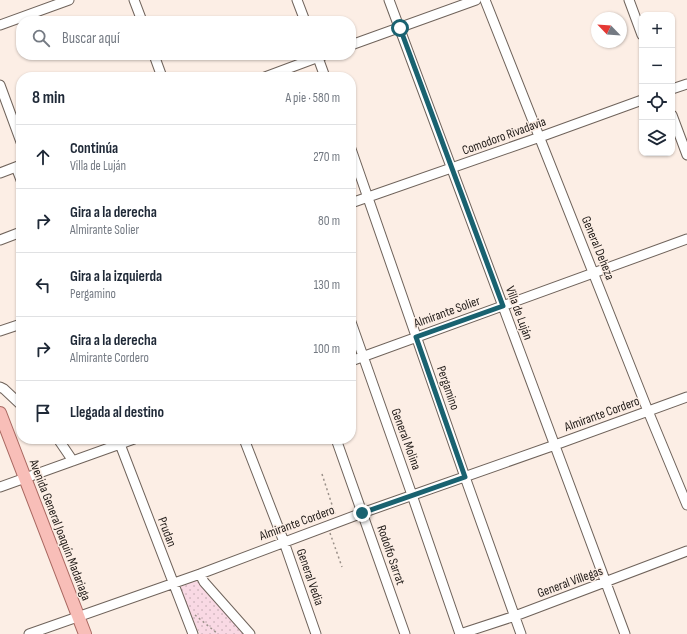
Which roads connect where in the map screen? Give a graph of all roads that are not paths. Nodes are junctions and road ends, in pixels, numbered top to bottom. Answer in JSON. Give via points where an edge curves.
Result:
{"nodes":[{"id":1,"x":69,"y":0,"type":"edge"},
{"id":2,"x":134,"y":0,"type":"edge"},
{"id":3,"x":297,"y":0,"type":"edge"},
{"id":4,"x":389,"y":0,"type":"edge"},
{"id":5,"x":476,"y":0,"type":"edge"},
{"id":6,"x":485,"y":0,"type":"edge"},
{"id":7,"x":629,"y":0,"type":"edge"},
{"id":8,"x":25,"y":16,"type":"edge"},
{"id":9,"x":140,"y":16,"type":"edge"},
{"id":10,"x":303,"y":16,"type":"edge"},
{"id":11,"x":16,"y":19,"type":"edge"},
{"id":12,"x":0,"y":25,"type":"edge"},
{"id":13,"x":639,"y":27,"type":"edge"},
{"id":14,"x":400,"y":28,"type":"junction"},
{"id":15,"x":356,"y":43,"type":"edge"},
{"id":16,"x":156,"y":60,"type":"edge"},
{"id":17,"x":310,"y":60,"type":"edge"},
{"id":18,"x":321,"y":60,"type":"edge"},
{"id":19,"x":160,"y":72,"type":"edge"},
{"id":20,"x":279,"y":72,"type":"edge"},
{"id":21,"x":324,"y":72,"type":"edge"},
{"id":22,"x":687,"y":84,"type":"edge"},
{"id":23,"x":0,"y":85,"type":"edge"},
{"id":24,"x":675,"y":88,"type":"edge"},
{"id":25,"x":639,"y":101,"type":"edge"},
{"id":26,"x":674,"y":120,"type":"edge"},
{"id":27,"x":16,"y":128,"type":"edge"},
{"id":28,"x":540,"y":137,"type":"junction"},
{"id":29,"x":687,"y":155,"type":"edge"},
{"id":30,"x":356,"y":163,"type":"edge"},
{"id":31,"x":16,"y":167,"type":"edge"},
{"id":32,"x":452,"y":168,"type":"junction"},
{"id":33,"x":0,"y":173,"type":"edge"},
{"id":34,"x":368,"y":197,"type":"junction"},
{"id":35,"x":356,"y":201,"type":"edge"},
{"id":36,"x":16,"y":234,"type":"edge"},
{"id":37,"x":687,"y":239,"type":"edge"},
{"id":38,"x":0,"y":240,"type":"edge"},
{"id":39,"x":594,"y":274,"type":"junction"},
{"id":40,"x":503,"y":306,"type":"junction"},
{"id":41,"x":16,"y":326,"type":"edge"},
{"id":42,"x":0,"y":331,"type":"edge"},
{"id":43,"x":356,"y":337,"type":"edge"},
{"id":44,"x":416,"y":337,"type":"junction"},
{"id":45,"x":363,"y":357,"type":"junction"},
{"id":46,"x":356,"y":359,"type":"edge"},
{"id":47,"x":0,"y":387,"type":"edge"},
{"id":48,"x":687,"y":397,"type":"edge"},
{"id":49,"x":16,"y":400,"type":"edge"},
{"id":50,"x":648,"y":411,"type":"junction"},
{"id":51,"x":0,"y":413,"type":"edge"},
{"id":52,"x":61,"y":444,"type":"edge"},
{"id":53,"x":114,"y":444,"type":"edge"},
{"id":54,"x":120,"y":444,"type":"edge"},
{"id":55,"x":246,"y":444,"type":"edge"},
{"id":56,"x":338,"y":444,"type":"edge"},
{"id":57,"x":555,"y":445,"type":"junction"},
{"id":58,"x":73,"y":461,"type":"junction"},
{"id":59,"x":465,"y":477,"type":"junction"},
{"id":60,"x":24,"y":478,"type":"junction"},
{"id":61,"x":0,"y":487,"type":"edge"},
{"id":62,"x":412,"y":495,"type":"junction"},
{"id":63,"x":687,"y":505,"type":"edge"},
{"id":64,"x":362,"y":513,"type":"junction"},
{"id":65,"x":284,"y":542,"type":"junction"},
{"id":66,"x":687,"y":551,"type":"edge"},
{"id":67,"x":200,"y":574,"type":"junction"},
{"id":68,"x":606,"y":582,"type":"junction"},
{"id":69,"x":173,"y":583,"type":"junction"},
{"id":70,"x":78,"y":616,"type":"junction"},
{"id":71,"x":514,"y":616,"type":"junction"},
{"id":72,"x":29,"y":634,"type":"edge"},
{"id":73,"x":85,"y":634,"type":"edge"},
{"id":74,"x":193,"y":634,"type":"edge"},
{"id":75,"x":250,"y":634,"type":"edge"},
{"id":76,"x":316,"y":634,"type":"edge"},
{"id":77,"x":405,"y":634,"type":"edge"},
{"id":78,"x":460,"y":634,"type":"edge"},
{"id":79,"x":521,"y":634,"type":"edge"},
{"id":80,"x":625,"y":634,"type":"edge"}],
"edges":[{"from":1,"to":8,"type":"street"},
{"from":2,"to":9,"type":"street"},
{"from":3,"to":10,"type":"street"},
{"from":4,"to":14,"type":"street","name":"Villa de Luján"},
{"from":5,"to":14,"type":"street"},
{"from":6,"to":28,"type":"street","name":"General Deheza"},
{"from":7,"to":13,"type":"street"},
{"from":11,"to":12,"type":"street"},
{"from":14,"to":15,"type":"street"},
{"from":14,"to":32,"type":"street","name":"Villa de Luján"},
{"from":16,"to":19,"type":"street"},
{"from":17,"to":20,"type":"street"},
{"from":18,"to":21,"type":"street"},
{"from":22,"to":24,"type":"street"},
{"from":23,"to":27,"type":"street"},
{"from":25,"to":28,"type":"street","name":"Comodoro Rivadavia"},
{"from":26,"to":29,"type":"street"},
{"from":28,"to":32,"type":"street","name":"Comodoro Rivadavia"},
{"from":28,"to":39,"type":"street","name":"General Deheza"},
{"from":30,"to":34,"type":"street","name":"Pergamino"},
{"from":31,"to":33,"type":"street"},
{"from":32,"to":34,"type":"street","name":"Comodoro Rivadavia"},
{"from":32,"to":40,"type":"street","name":"Villa de Luján"},
{"from":34,"to":35,"type":"street","name":"Comodoro Rivadavia"},
{"from":34,"to":44,"type":"street","name":"Pergamino"},
{"from":36,"to":38,"type":"street"},
{"from":37,"to":39,"type":"street","name":"Almirante Solier"},
{"from":39,"to":40,"type":"street","name":"Almirante Solier"},
{"from":39,"to":50,"type":"street","name":"General Deheza"},
{"from":40,"to":44,"type":"street","name":"Almirante Solier"},
{"from":40,"to":57,"type":"street","name":"Villa de Luján"},
{"from":41,"to":42,"type":"street"},
{"from":43,"to":45,"type":"street","name":"General Molina"},
{"from":44,"to":45,"type":"street","name":"Almirante Solier"},
{"from":44,"to":59,"type":"street","name":"Pergamino"},
{"from":45,"to":46,"type":"street","name":"Almirante Solier"},
{"from":45,"to":62,"type":"street","name":"General Molina"},
{"from":47,"to":49,"type":"street"},
{"from":48,"to":50,"type":"street","name":"Almirante Cordero"},
{"from":50,"to":57,"type":"street","name":"Almirante Cordero"},
{"from":50,"to":63,"type":"street","name":"General Deheza"},
{"from":51,"to":60,"type":"main road","name":"Avenida General Joaquín Madariaga"},
{"from":52,"to":58,"type":"street"},
{"from":53,"to":58,"type":"street"},
{"from":54,"to":69,"type":"street","name":"Prudan"},
{"from":55,"to":65,"type":"street","name":"General Vedia"},
{"from":56,"to":64,"type":"street","name":"Rodolfo Sarrat"},
{"from":57,"to":59,"type":"street","name":"Almirante Cordero"},
{"from":57,"to":68,"type":"street","name":"Villa de Luján"},
{"from":58,"to":60,"type":"street"},
{"from":59,"to":62,"type":"street","name":"Almirante Cordero"},
{"from":59,"to":71,"type":"street","name":"Pergamino"},
{"from":60,"to":61,"type":"street"},
{"from":60,"to":70,"type":"main road","name":"Avenida General Joaquín Madariaga"},
{"from":62,"to":64,"type":"street","name":"Almirante Cordero"},
{"from":62,"to":78,"type":"street","name":"General Molina"},
{"from":64,"to":65,"type":"street","name":"Almirante Cordero"},
{"from":64,"to":77,"type":"street","name":"Rodolfo Sarrat"},
{"from":65,"to":67,"type":"street","name":"Almirante Cordero"},
{"from":65,"to":76,"type":"street","name":"General Vedia"},
{"from":66,"to":68,"type":"street","name":"General Villegas"},
{"from":67,"to":69,"type":"street","name":"Almirante Cordero"},
{"from":67,"to":75,"type":"street","via":[[204,582]]},
{"from":68,"to":71,"type":"street","name":"General Villegas"},
{"from":68,"to":80,"type":"street","name":"Villa de Luján"},
{"from":69,"to":70,"type":"street","name":"Almirante Cordero"},
{"from":69,"to":74,"type":"street","name":"Prudan"},
{"from":70,"to":72,"type":"street","name":"Almirante Cordero"},
{"from":70,"to":73,"type":"main road","name":"Avenida General Joaquín Madariaga"},
{"from":71,"to":78,"type":"street","name":"General Villegas"},
{"from":71,"to":79,"type":"street","name":"Pergamino"}]}
